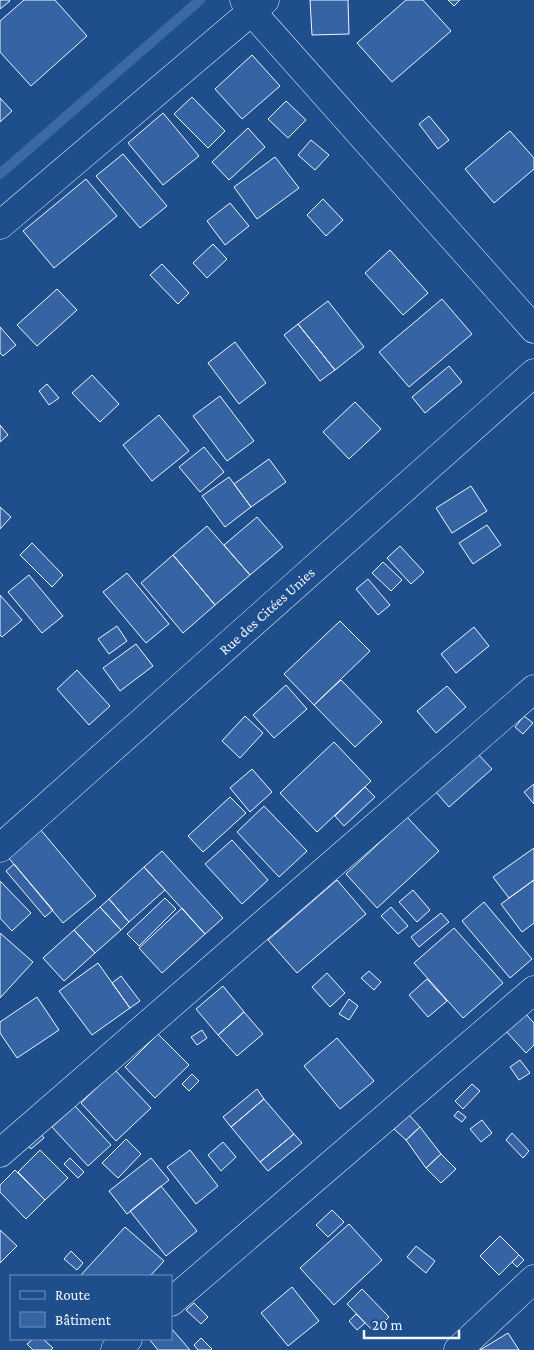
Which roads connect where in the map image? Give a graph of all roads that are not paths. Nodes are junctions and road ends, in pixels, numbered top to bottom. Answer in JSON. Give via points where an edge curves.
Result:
{"nodes":[{"id":1,"x":254,"y":4,"type":"edge"},
{"id":2,"x":0,"y":225,"type":"edge"},
{"id":3,"x":534,"y":329,"type":"edge"},
{"id":4,"x":534,"y":373,"type":"edge"},
{"id":5,"x":534,"y":689,"type":"edge"},
{"id":6,"x":0,"y":848,"type":"edge"},
{"id":7,"x":534,"y":990,"type":"edge"},
{"id":8,"x":0,"y":1153,"type":"edge"},
{"id":9,"x":534,"y":1279,"type":"edge"},
{"id":10,"x":172,"y":1301,"type":"edge"},
{"id":11,"x":127,"y":1340,"type":"edge"},
{"id":12,"x":115,"y":1350,"type":"edge"},
{"id":13,"x":458,"y":1350,"type":"edge"}],
"edges":[{"from":1,"to":2,"type":"street"},
{"from":1,"to":3,"type":"street"},
{"from":4,"to":6,"type":"street","name":"Rue des Citées Unies"},
{"from":5,"to":8,"type":"street"},
{"from":7,"to":10,"type":"street"},
{"from":9,"to":13,"type":"street"},
{"from":11,"to":12,"type":"street"}]}
